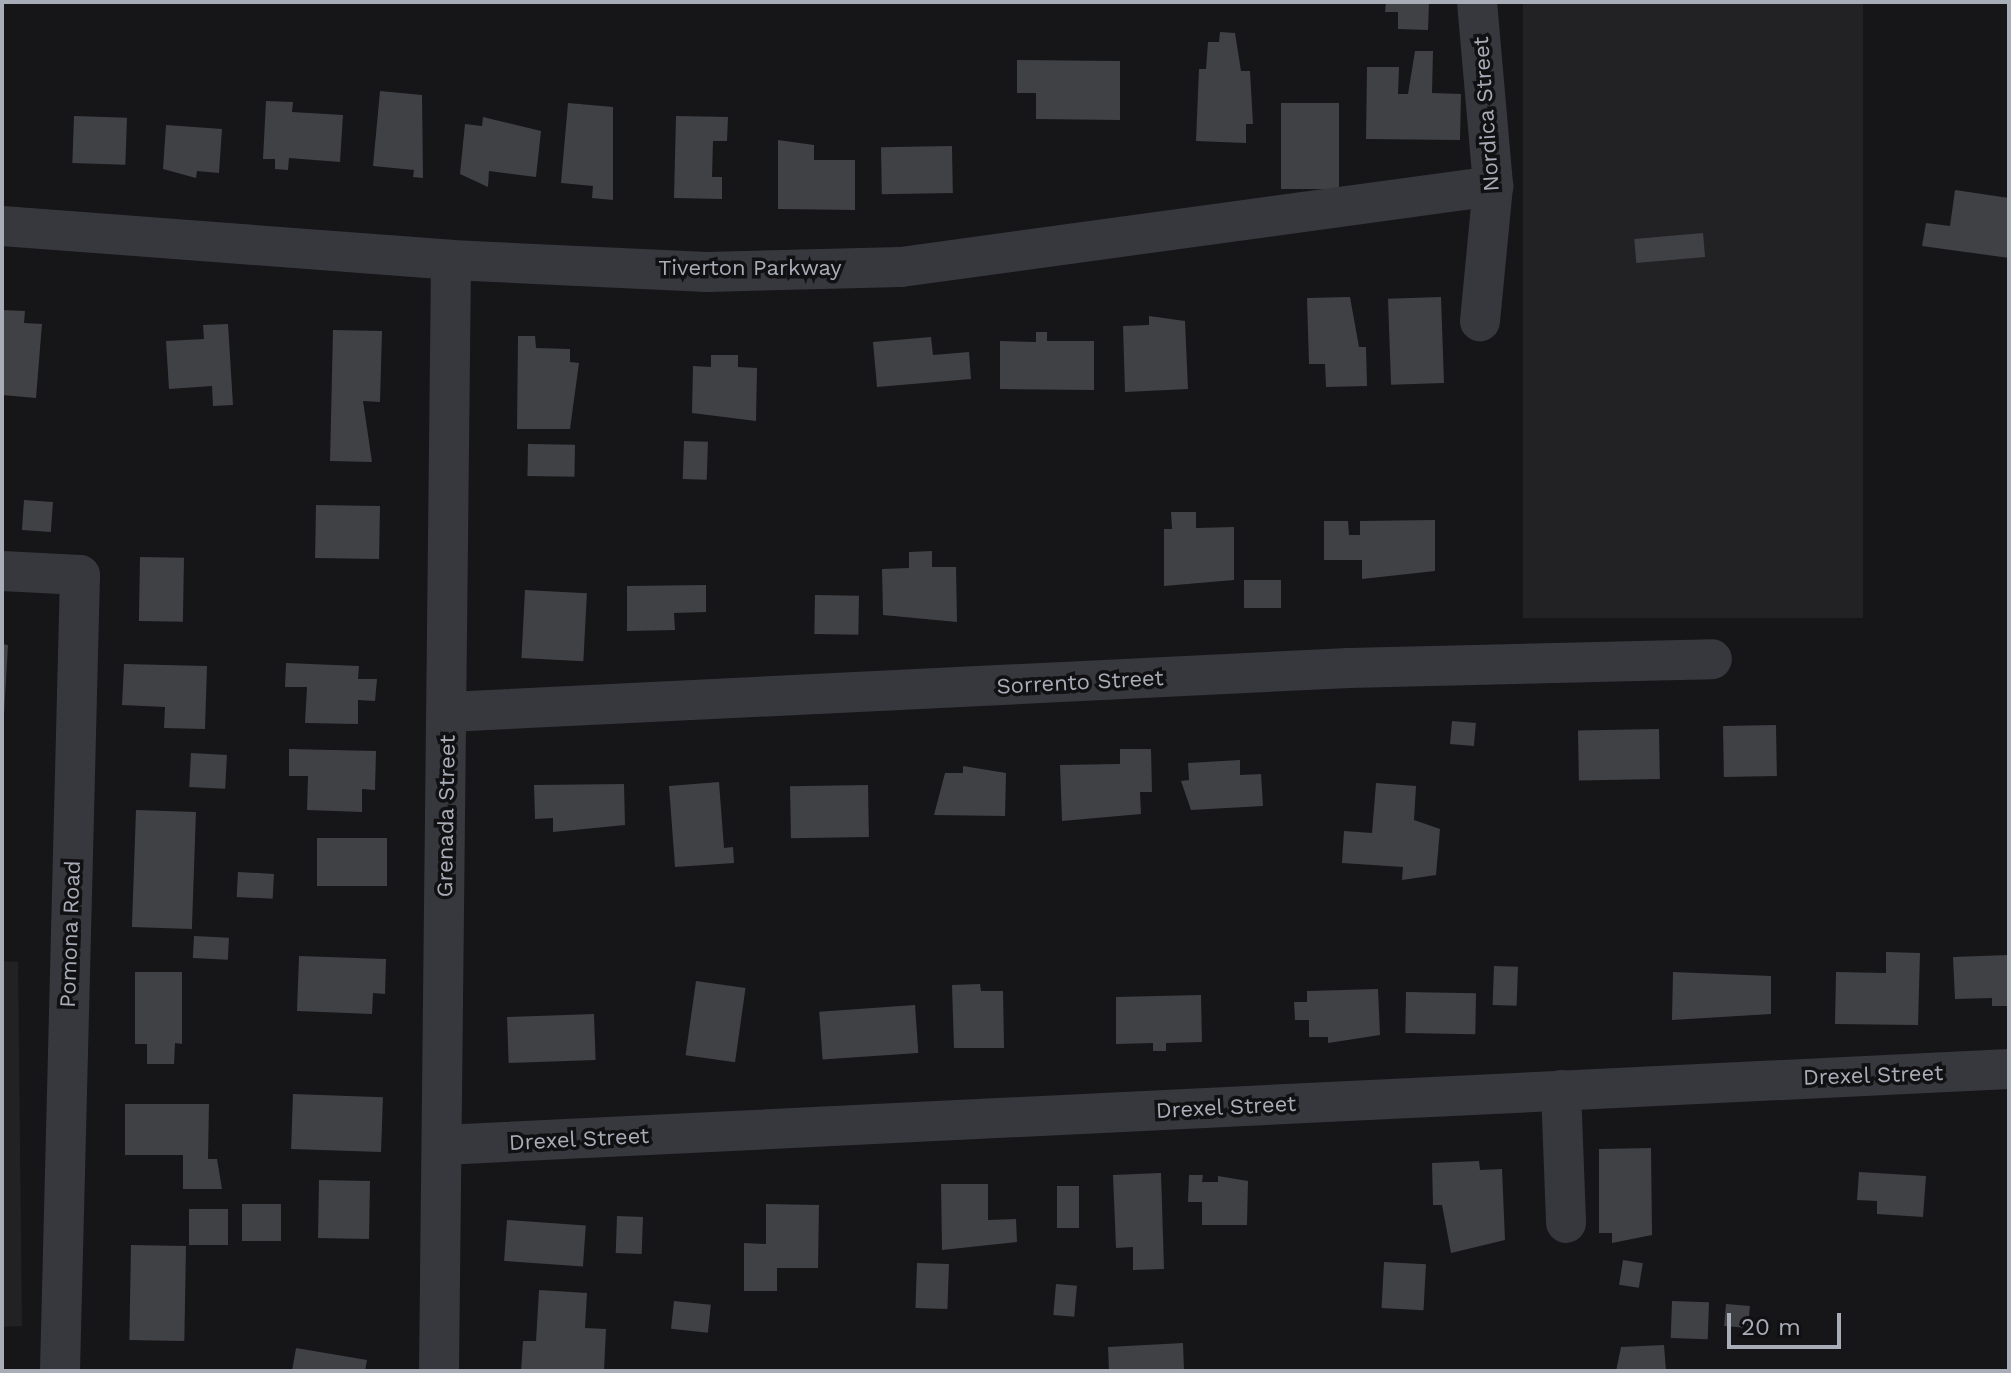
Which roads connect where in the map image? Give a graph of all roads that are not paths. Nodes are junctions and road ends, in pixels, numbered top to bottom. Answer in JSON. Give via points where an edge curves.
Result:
{"nodes":[{"id":1,"x":1477,"y":2,"type":"edge"},
{"id":2,"x":1493,"y":186,"type":"junction"},
{"id":3,"x":2,"y":226,"type":"edge"},
{"id":4,"x":451,"y":260,"type":"junction"},
{"id":5,"x":1480,"y":321,"type":"dead end"},
{"id":6,"x":2,"y":571,"type":"edge"},
{"id":7,"x":1712,"y":659,"type":"dead end"},
{"id":8,"x":448,"y":712,"type":"junction"},
{"id":9,"x":2009,"y":1069,"type":"edge"},
{"id":10,"x":1561,"y":1090,"type":"junction"},
{"id":11,"x":443,"y":1145,"type":"junction"},
{"id":12,"x":1566,"y":1223,"type":"dead end"},
{"id":13,"x":60,"y":1371,"type":"edge"},
{"id":14,"x":439,"y":1371,"type":"edge"}],
"edges":[{"from":1,"to":2,"type":"street","name":"Nordica Street"},
{"from":2,"to":4,"type":"street","name":"Tiverton Parkway","via":[[901,267],[707,272]]},
{"from":2,"to":5,"type":"street","name":"Nordica Street"},
{"from":3,"to":4,"type":"street","name":"Tiverton Parkway"},
{"from":4,"to":8,"type":"street","name":"Grenada Street"},
{"from":6,"to":13,"type":"street","name":"Pomona Road","via":[[80,575]]},
{"from":7,"to":8,"type":"street","name":"Sorrento Street","via":[[1349,668]]},
{"from":8,"to":11,"type":"street","name":"Grenada Street"},
{"from":9,"to":10,"type":"street","name":"Drexel Street"},
{"from":10,"to":11,"type":"street","name":"Drexel Street"},
{"from":10,"to":12,"type":"street"},
{"from":11,"to":14,"type":"street","name":"Grenada Street"}]}
